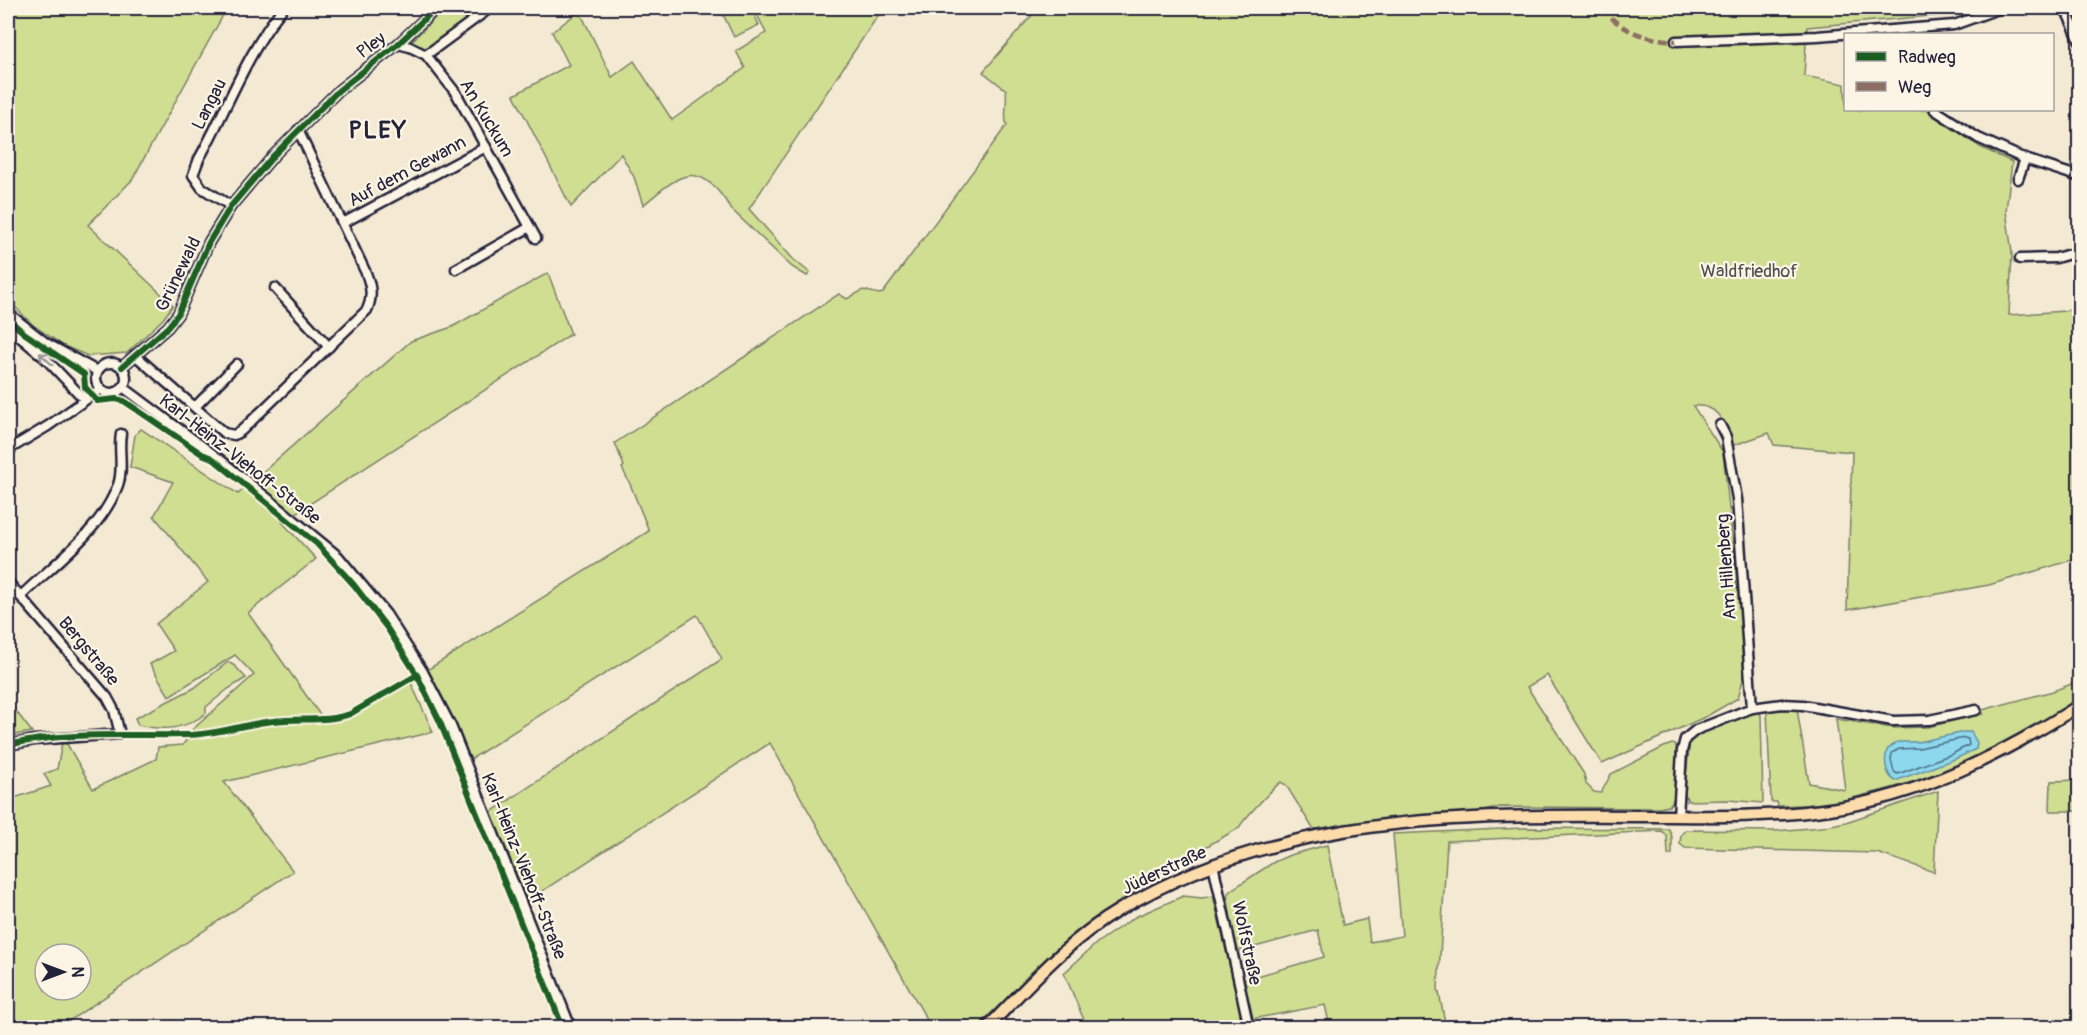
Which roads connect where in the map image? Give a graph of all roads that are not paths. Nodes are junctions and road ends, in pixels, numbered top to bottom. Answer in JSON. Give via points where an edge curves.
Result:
{"nodes":[{"id":1,"x":283,"y":8,"type":"edge"},
{"id":2,"x":436,"y":8,"type":"edge"},
{"id":3,"x":490,"y":8,"type":"edge"},
{"id":4,"x":2001,"y":8,"type":"edge"},
{"id":5,"x":2065,"y":8,"type":"edge"},
{"id":6,"x":1854,"y":33,"type":"edge"},
{"id":7,"x":1844,"y":34,"type":"edge"},
{"id":8,"x":1676,"y":41,"type":"dead end"},
{"id":9,"x":2079,"y":41,"type":"edge"},
{"id":10,"x":398,"y":44,"type":"junction"},
{"id":11,"x":426,"y":55,"type":"junction"},
{"id":12,"x":322,"y":105,"type":"joint"},
{"id":13,"x":1937,"y":111,"type":"edge"},
{"id":14,"x":298,"y":130,"type":"junction"},
{"id":15,"x":486,"y":147,"type":"junction"},
{"id":16,"x":2025,"y":159,"type":"junction"},
{"id":17,"x":2079,"y":177,"type":"edge"},
{"id":18,"x":2018,"y":179,"type":"dead end"},
{"id":19,"x":231,"y":206,"type":"junction"},
{"id":20,"x":343,"y":224,"type":"junction"},
{"id":21,"x":530,"y":227,"type":"junction"},
{"id":22,"x":536,"y":238,"type":"dead end"},
{"id":23,"x":2079,"y":251,"type":"edge"},
{"id":24,"x":2020,"y":259,"type":"dead end"},
{"id":25,"x":456,"y":269,"type":"dead end"},
{"id":26,"x":275,"y":288,"type":"dead end"},
{"id":27,"x":8,"y":313,"type":"edge"},
{"id":28,"x":8,"y":327,"type":"edge"},
{"id":29,"x":329,"y":347,"type":"junction"},
{"id":30,"x":135,"y":355,"type":"junction"},
{"id":31,"x":237,"y":364,"type":"dead end"},
{"id":32,"x":122,"y":367,"type":"junction"},
{"id":33,"x":97,"y":371,"type":"junction"},
{"id":34,"x":123,"y":387,"type":"junction"},
{"id":35,"x":101,"y":389,"type":"junction"},
{"id":36,"x":85,"y":400,"type":"junction"},
{"id":37,"x":195,"y":407,"type":"junction"},
{"id":38,"x":1720,"y":425,"type":"dead end"},
{"id":39,"x":121,"y":434,"type":"dead end"},
{"id":40,"x":8,"y":450,"type":"edge"},
{"id":41,"x":8,"y":582,"type":"edge"},
{"id":42,"x":21,"y":597,"type":"junction"},
{"id":43,"x":2079,"y":705,"type":"edge"},
{"id":44,"x":1752,"y":708,"type":"junction"},
{"id":45,"x":1976,"y":710,"type":"dead end"},
{"id":46,"x":8,"y":745,"type":"edge"},
{"id":47,"x":1678,"y":816,"type":"junction"},
{"id":48,"x":1213,"y":864,"type":"junction"},
{"id":49,"x":571,"y":1028,"type":"edge"},
{"id":50,"x":987,"y":1028,"type":"edge"},
{"id":51,"x":1249,"y":1028,"type":"edge"}],
"edges":[{"from":1,"to":19,"type":"street","name":"Langau","via":[[251,57],[193,175],[202,188]]},
{"from":2,"to":10,"type":"street","name":"Pley"},
{"from":3,"to":11,"type":"street"},
{"from":4,"to":6,"type":"street","via":[[1954,25]]},
{"from":5,"to":9,"type":"street"},
{"from":7,"to":8,"type":"street"},
{"from":10,"to":11,"type":"street"},
{"from":10,"to":12,"type":"street","name":"Pley"},
{"from":11,"to":15,"type":"street","name":"An Kuckum","via":[[456,93]]},
{"from":12,"to":14,"type":"street","name":"Grünewald"},
{"from":13,"to":16,"type":"street","via":[[1978,138]]},
{"from":14,"to":19,"type":"street","name":"Grünewald"},
{"from":14,"to":20,"type":"street","name":"Auf dem Gewann"},
{"from":15,"to":20,"type":"street","name":"Auf dem Gewann"},
{"from":15,"to":21,"type":"street","name":"An Kuckum"},
{"from":16,"to":17,"type":"street"},
{"from":16,"to":18,"type":"street"},
{"from":19,"to":30,"type":"street","name":"Grünewald","via":[[209,242],[178,314]]},
{"from":20,"to":29,"type":"street","name":"Auf dem Gewann","via":[[371,285],[371,295],[367,310]]},
{"from":21,"to":22,"type":"street","name":"An Kuckum"},
{"from":21,"to":25,"type":"street"},
{"from":23,"to":24,"type":"street","via":[[2056,258]]},
{"from":26,"to":29,"type":"street"},
{"from":27,"to":33,"type":"street","via":[[46,343]]},
{"from":36,"to":28,"type":"street","one_way":true},
{"from":29,"to":37,"type":"street","name":"Auf dem Gewann","via":[[234,435],[224,433]]},
{"from":30,"to":32,"type":"street","name":"Grünewald"},
{"from":30,"to":37,"type":"street"},
{"from":31,"to":37,"type":"street"},
{"from":32,"to":33,"type":"street","via":[[109,362]]},
{"from":32,"to":34,"type":"street","via":[[126,375]]},
{"from":33,"to":35,"type":"street","via":[[96,381]]},
{"from":34,"to":35,"type":"street","via":[[115,393]]},
{"from":34,"to":49,"type":"street","name":"Karl-Heinz-Viehoff-Straße","via":[[222,461],[338,556],[386,614],[451,726]]},
{"from":35,"to":36,"type":"street"},
{"from":36,"to":40,"type":"street"},
{"from":38,"to":44,"type":"street","name":"Am Hillenberg","via":[[1726,437],[1737,499]]},
{"from":39,"to":42,"type":"street","via":[[119,483],[106,507],[95,524]]},
{"from":41,"to":42,"type":"street","name":"Bergstraße"},
{"from":42,"to":46,"type":"street","name":"Bergstraße","via":[[107,697],[120,734]]},
{"from":43,"to":47,"type":"main road","name":"Jüderstraße","via":[[1981,763],[1898,793],[1857,804],[1774,815]]},
{"from":44,"to":45,"type":"street","via":[[1803,705],[1893,721],[1929,720]]},
{"from":44,"to":47,"type":"street","via":[[1696,730],[1686,739]]},
{"from":47,"to":48,"type":"main road","name":"Jüderstraße","via":[[1396,822],[1318,835]]},
{"from":48,"to":50,"type":"main road","name":"Jüderstraße","via":[[1144,895],[1088,930]]},
{"from":48,"to":51,"type":"street","name":"Wolfstraße"}]}
